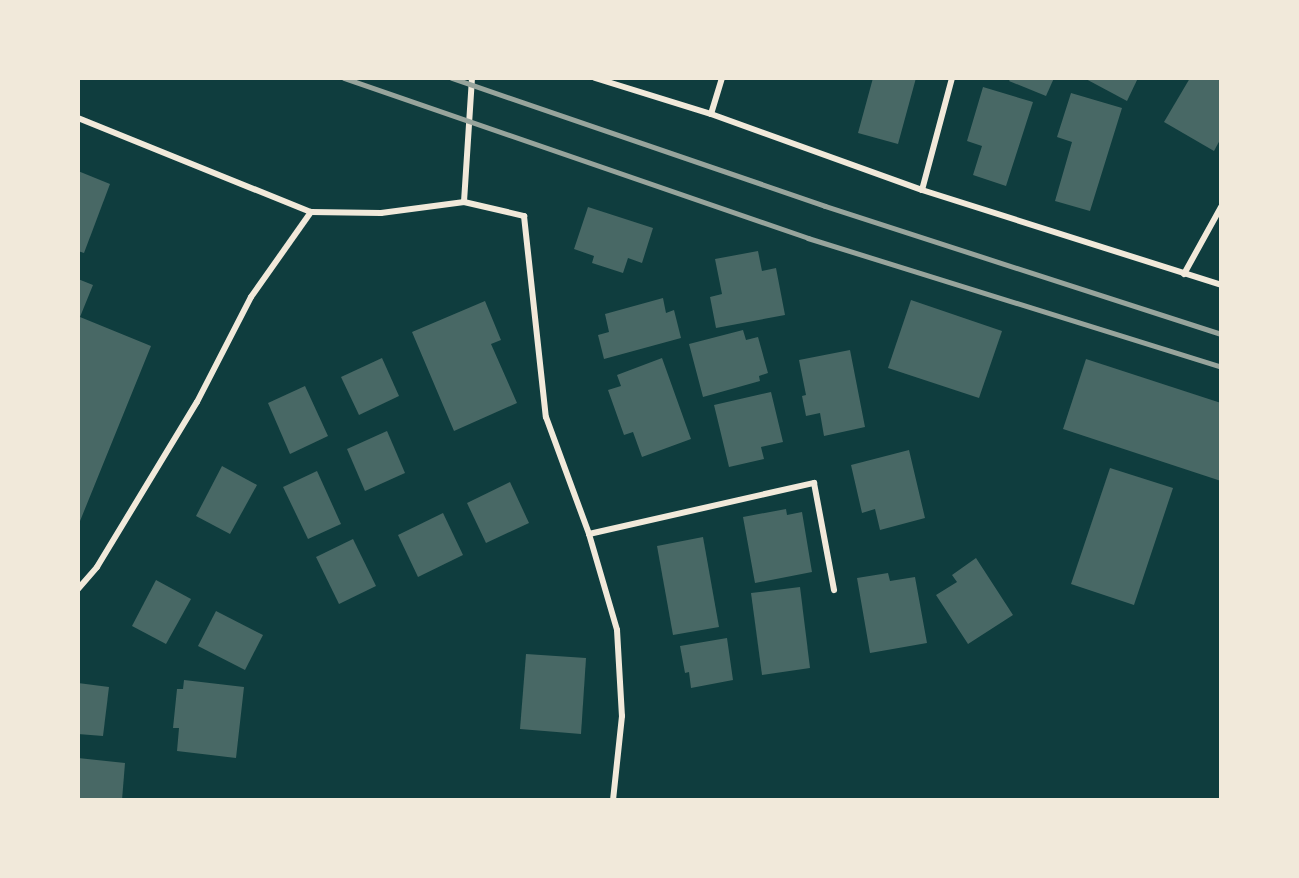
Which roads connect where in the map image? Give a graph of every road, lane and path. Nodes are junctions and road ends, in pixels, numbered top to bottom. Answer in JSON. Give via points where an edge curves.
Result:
{"nodes":[{"id":1,"x":472,"y":78,"type":"edge"},
{"id":2,"x":595,"y":78,"type":"edge"},
{"id":3,"x":722,"y":78,"type":"edge"},
{"id":4,"x":952,"y":78,"type":"edge"},
{"id":5,"x":711,"y":114,"type":"junction"},
{"id":6,"x":78,"y":118,"type":"edge"},
{"id":7,"x":922,"y":190,"type":"junction"},
{"id":8,"x":464,"y":202,"type":"junction"},
{"id":9,"x":1221,"y":207,"type":"edge"},
{"id":10,"x":311,"y":212,"type":"junction"},
{"id":11,"x":1184,"y":274,"type":"junction"},
{"id":12,"x":1221,"y":285,"type":"edge"},
{"id":13,"x":589,"y":534,"type":"junction"},
{"id":14,"x":78,"y":589,"type":"edge"},
{"id":15,"x":834,"y":590,"type":"dead end"},
{"id":16,"x":613,"y":800,"type":"edge"}],
"edges":[{"from":1,"to":8,"type":"street"},
{"from":2,"to":5,"type":"street"},
{"from":3,"to":5,"type":"street"},
{"from":4,"to":7,"type":"street"},
{"from":5,"to":7,"type":"street"},
{"from":6,"to":10,"type":"street"},
{"from":7,"to":11,"type":"street"},
{"from":8,"to":10,"type":"street","via":[[381,213]]},
{"from":8,"to":13,"type":"street","via":[[524,216],[546,417]]},
{"from":9,"to":11,"type":"street"},
{"from":10,"to":14,"type":"street","via":[[251,297],[197,402],[97,567]]},
{"from":11,"to":12,"type":"street"},
{"from":13,"to":15,"type":"street","via":[[814,483]]},
{"from":13,"to":16,"type":"street","via":[[617,630],[622,716]]}]}
